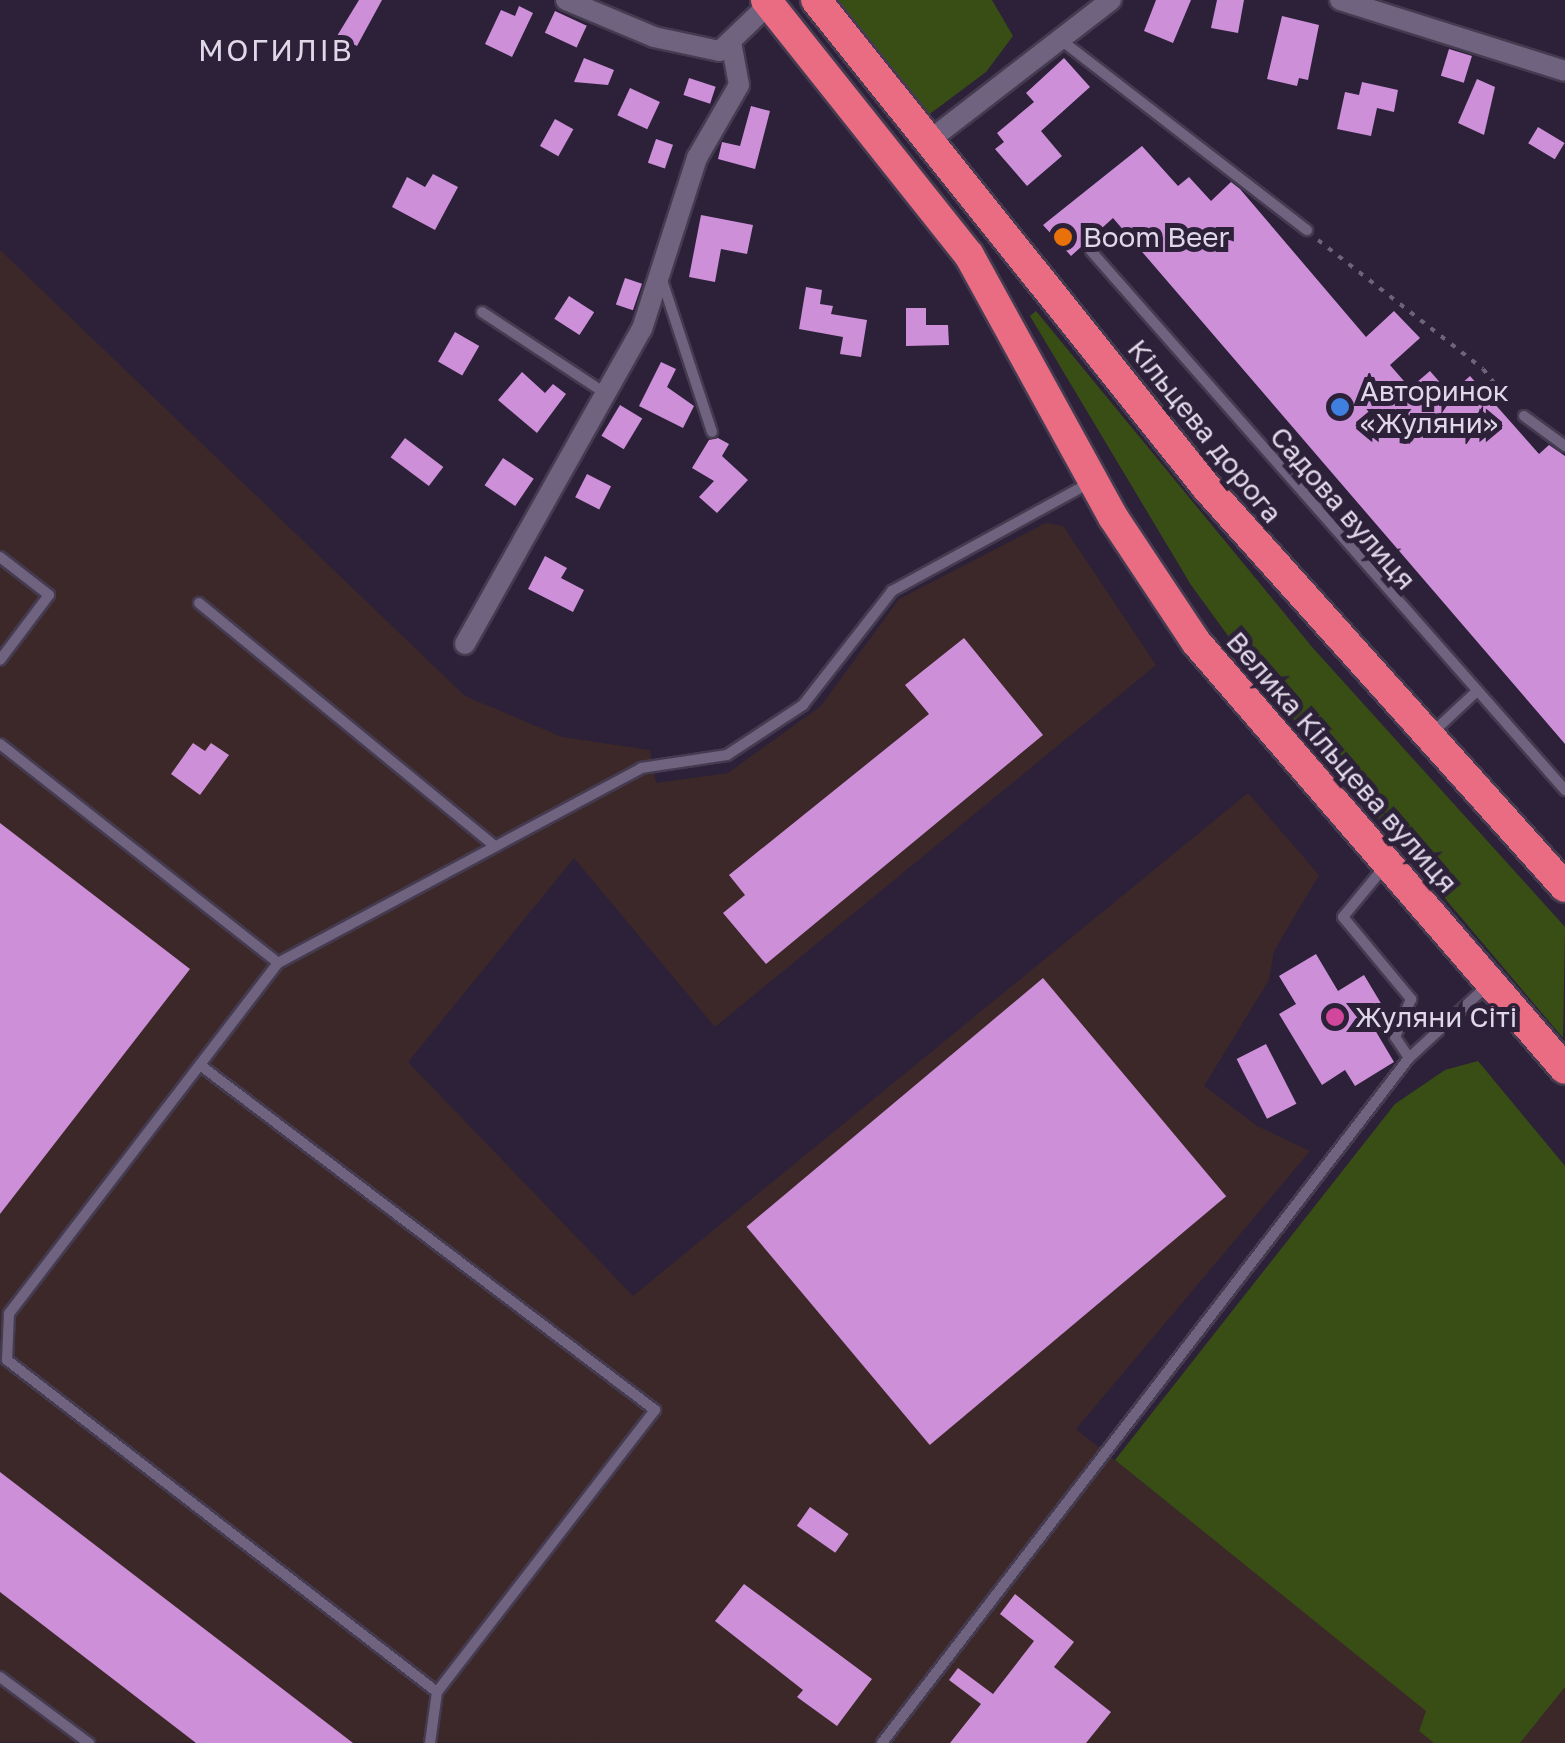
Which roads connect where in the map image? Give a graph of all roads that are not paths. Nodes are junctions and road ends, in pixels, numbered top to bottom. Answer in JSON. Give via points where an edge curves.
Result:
{"nodes":[{"id":1,"x":566,"y":0,"type":"edge"},
{"id":2,"x":816,"y":0,"type":"edge"},
{"id":3,"x":1111,"y":0,"type":"edge"},
{"id":4,"x":1340,"y":0,"type":"edge"},
{"id":5,"x":768,"y":2,"type":"edge"},
{"id":6,"x":1060,"y":40,"type":"junction"},
{"id":7,"x":731,"y":42,"type":"junction"},
{"id":8,"x":1565,"y":71,"type":"edge"},
{"id":9,"x":926,"y":143,"type":"junction"},
{"id":10,"x":1307,"y":230,"type":"road end"},
{"id":11,"x":1092,"y":250,"type":"dead end"},
{"id":12,"x":660,"y":274,"type":"junction"},
{"id":13,"x":482,"y":312,"type":"dead end"},
{"id":14,"x":606,"y":394,"type":"junction"},
{"id":15,"x":1524,"y":416,"type":"road end"},
{"id":16,"x":712,"y":432,"type":"dead end"},
{"id":17,"x":1565,"y":446,"type":"edge"},
{"id":18,"x":1092,"y":481,"type":"junction"},
{"id":19,"x":0,"y":557,"type":"edge"},
{"id":20,"x":199,"y":603,"type":"dead end"},
{"id":21,"x":465,"y":644,"type":"dead end"},
{"id":22,"x":0,"y":660,"type":"edge"},
{"id":23,"x":1476,"y":692,"type":"junction"},
{"id":24,"x":1427,"y":738,"type":"junction"},
{"id":25,"x":0,"y":744,"type":"edge"},
{"id":26,"x":1565,"y":790,"type":"edge"},
{"id":27,"x":495,"y":846,"type":"junction"},
{"id":28,"x":1387,"y":864,"type":"junction"},
{"id":29,"x":1565,"y":887,"type":"edge"},
{"id":30,"x":278,"y":963,"type":"junction"},
{"id":31,"x":1490,"y":983,"type":"junction"},
{"id":32,"x":1408,"y":1058,"type":"junction"},
{"id":33,"x":200,"y":1064,"type":"junction"},
{"id":34,"x":1565,"y":1069,"type":"edge"},
{"id":35,"x":4,"y":1311,"type":"edge"},
{"id":36,"x":0,"y":1677,"type":"edge"},
{"id":37,"x":437,"y":1692,"type":"junction"},
{"id":38,"x":89,"y":1743,"type":"edge"},
{"id":39,"x":430,"y":1743,"type":"edge"},
{"id":40,"x":882,"y":1743,"type":"edge"}],
"edges":[{"from":1,"to":7,"type":"street","via":[[654,37],[720,51]]},
{"from":2,"to":9,"type":"highway","name":"Кільцева дорога"},
{"from":3,"to":6,"type":"street"},
{"from":4,"to":8,"type":"street"},
{"from":5,"to":7,"type":"street"},
{"from":5,"to":18,"type":"highway","via":[[969,255]]},
{"from":6,"to":9,"type":"street"},
{"from":6,"to":10,"type":"lane"},
{"from":7,"to":12,"type":"street","via":[[739,84],[697,158]]},
{"from":9,"to":24,"type":"highway","name":"Кільцева дорога","via":[[1220,503]]},
{"from":11,"to":23,"type":"lane","name":"Садова вулиця"},
{"from":12,"to":14,"type":"street","via":[[642,329]]},
{"from":12,"to":16,"type":"lane"},
{"from":13,"to":14,"type":"lane"},
{"from":14,"to":21,"type":"street"},
{"from":15,"to":17,"type":"lane"},
{"from":18,"to":27,"type":"lane","via":[[892,591],[803,705],[727,755],[641,768]]},
{"from":18,"to":28,"type":"highway","name":"Велика Кільцева вулиця","via":[[1196,642]]},
{"from":19,"to":22,"type":"lane","via":[[49,594]]},
{"from":20,"to":27,"type":"lane"},
{"from":23,"to":24,"type":"lane"},
{"from":23,"to":26,"type":"lane","name":"Садова вулиця"},
{"from":24,"to":29,"type":"highway","name":"Кільцева дорога"},
{"from":25,"to":30,"type":"lane"},
{"from":27,"to":30,"type":"lane"},
{"from":28,"to":31,"type":"highway","name":"Велика Кільцева вулиця"},
{"from":28,"to":32,"type":"lane","via":[[1343,918],[1411,999],[1395,1036]]},
{"from":30,"to":33,"type":"lane"},
{"from":31,"to":32,"type":"lane"},
{"from":31,"to":34,"type":"highway","name":"Велика Кільцева вулиця"},
{"from":32,"to":40,"type":"lane"},
{"from":33,"to":35,"type":"lane"},
{"from":33,"to":37,"type":"lane","via":[[655,1410]]},
{"from":35,"to":37,"type":"lane","via":[[7,1360]]},
{"from":36,"to":38,"type":"lane"},
{"from":37,"to":39,"type":"lane"}]}
